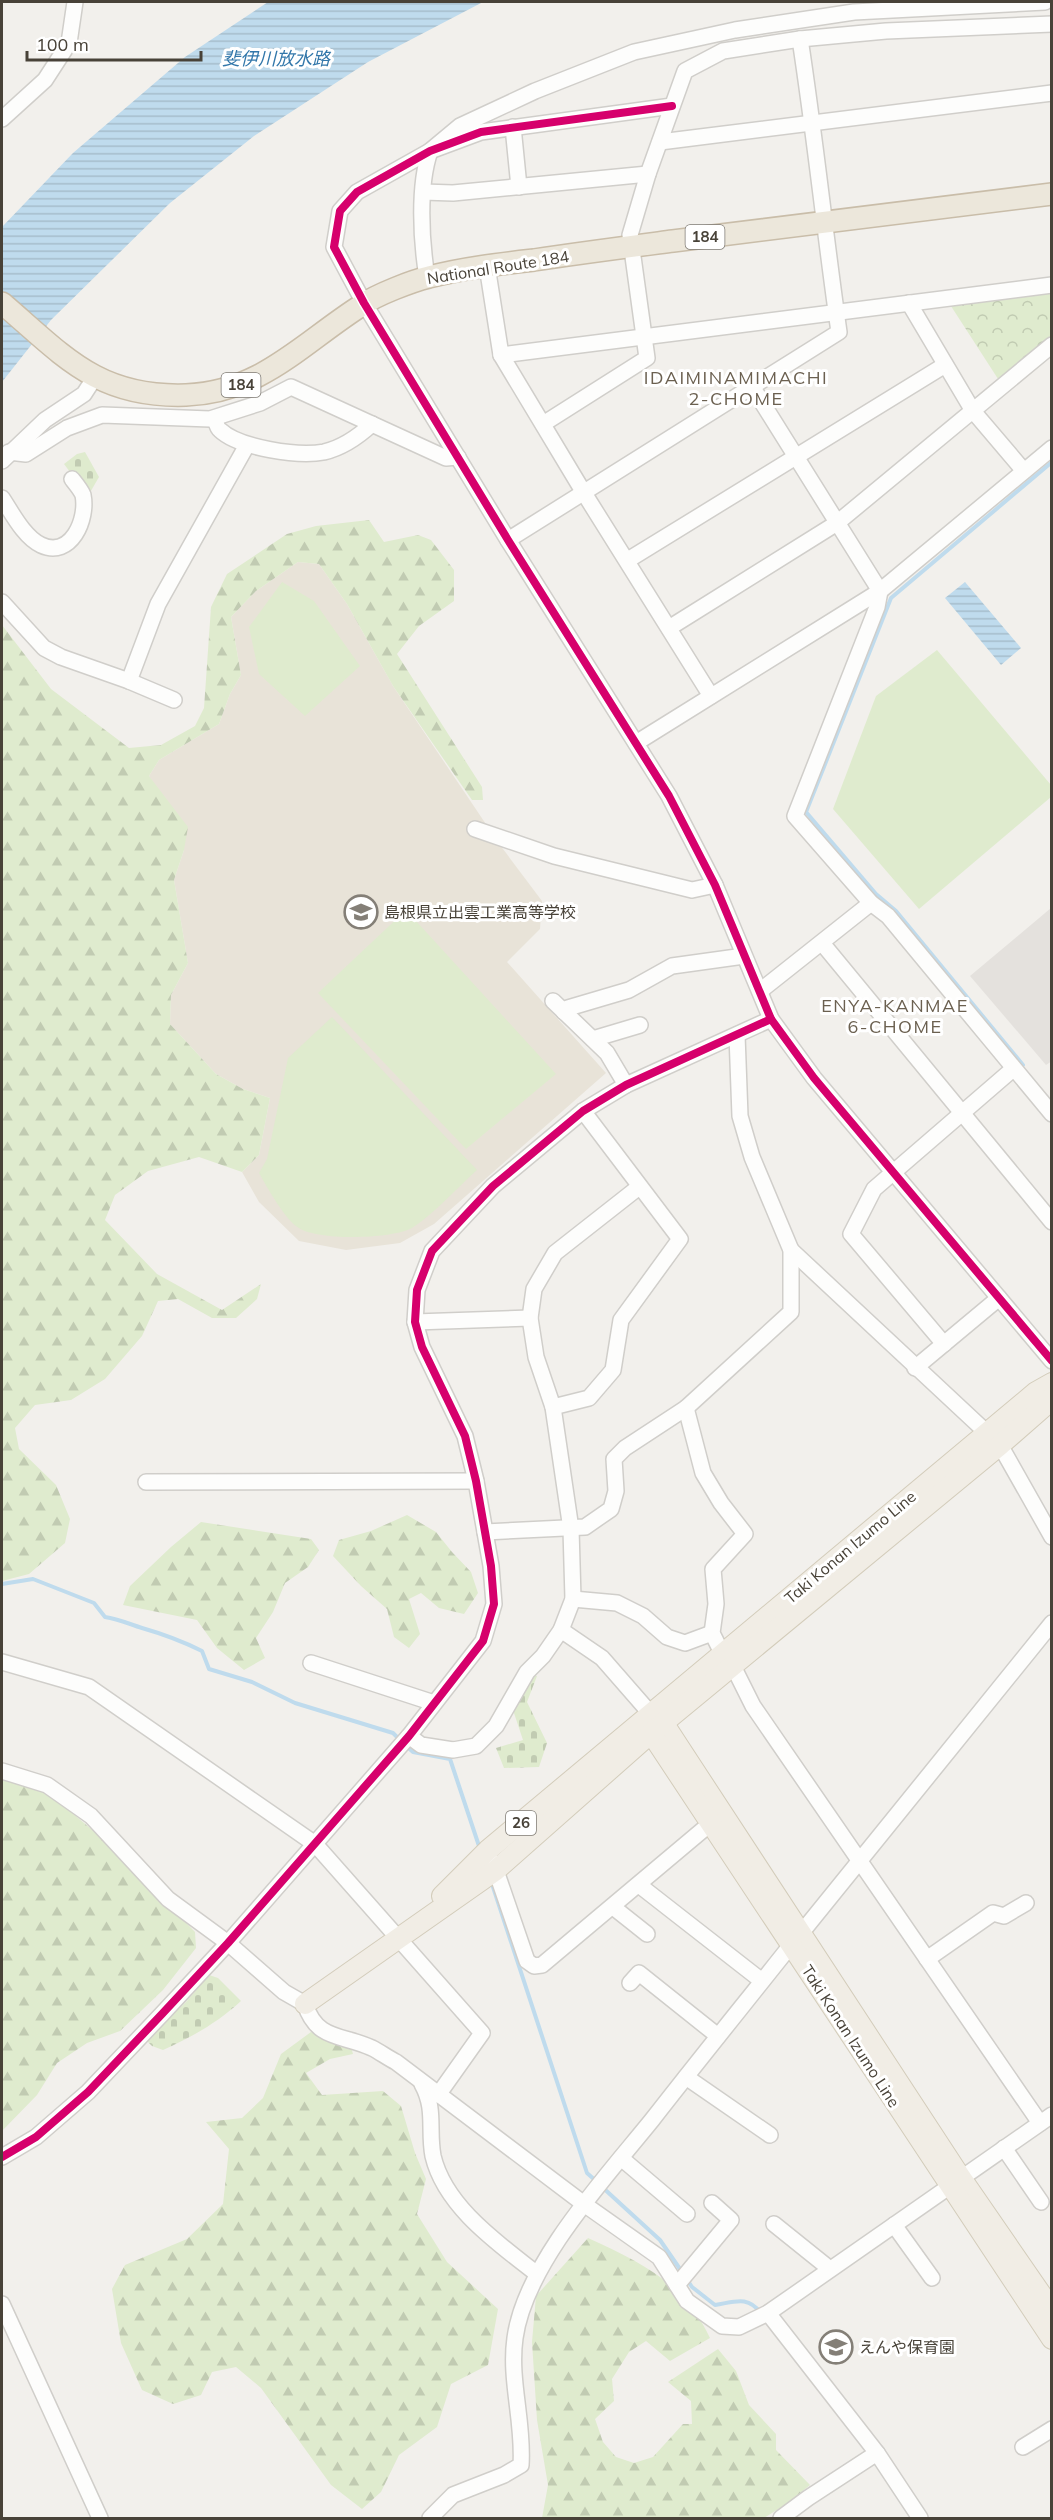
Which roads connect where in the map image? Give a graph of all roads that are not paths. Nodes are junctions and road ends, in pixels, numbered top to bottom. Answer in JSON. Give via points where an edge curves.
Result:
{"nodes":[{"id":1,"x":75,"y":2,"type":"edge"},
{"id":2,"x":1045,"y":2,"type":"edge"},
{"id":3,"x":1052,"y":24,"type":"edge"},
{"id":4,"x":800,"y":39,"type":"junction"},
{"id":5,"x":1052,"y":93,"type":"edge"},
{"id":6,"x":672,"y":106,"type":"junction"},
{"id":7,"x":2,"y":119,"type":"edge"},
{"id":8,"x":813,"y":122,"type":"junction"},
{"id":9,"x":513,"y":127,"type":"junction"},
{"id":10,"x":660,"y":142,"type":"junction"},
{"id":11,"x":430,"y":151,"type":"junction"},
{"id":12,"x":648,"y":174,"type":"junction"},
{"id":13,"x":519,"y":187,"type":"junction"},
{"id":14,"x":423,"y":192,"type":"junction"},
{"id":15,"x":1052,"y":194,"type":"edge"},
{"id":16,"x":824,"y":223,"type":"junction"},
{"id":17,"x":632,"y":246,"type":"junction"},
{"id":18,"x":487,"y":266,"type":"junction"},
{"id":19,"x":427,"y":277,"type":"junction"},
{"id":20,"x":1052,"y":285,"type":"edge"},
{"id":21,"x":2,"y":303,"type":"edge"},
{"id":22,"x":364,"y":303,"type":"junction"},
{"id":23,"x":909,"y":303,"type":"junction"},
{"id":24,"x":836,"y":311,"type":"junction"},
{"id":25,"x":644,"y":336,"type":"junction"},
{"id":26,"x":1052,"y":345,"type":"edge"},
{"id":27,"x":501,"y":355,"type":"junction"},
{"id":28,"x":945,"y":365,"type":"junction"},
{"id":29,"x":88,"y":373,"type":"junction"},
{"id":30,"x":753,"y":388,"type":"junction"},
{"id":31,"x":973,"y":411,"type":"junction"},
{"id":32,"x":214,"y":418,"type":"junction"},
{"id":33,"x":372,"y":424,"type":"junction"},
{"id":34,"x":543,"y":424,"type":"junction"},
{"id":35,"x":247,"y":445,"type":"junction"},
{"id":36,"x":1052,"y":448,"type":"edge"},
{"id":37,"x":5,"y":456,"type":"edge"},
{"id":38,"x":795,"y":456,"type":"junction"},
{"id":39,"x":458,"y":457,"type":"junction"},
{"id":40,"x":1024,"y":471,"type":"junction"},
{"id":41,"x":72,"y":479,"type":"dead end"},
{"id":42,"x":584,"y":493,"type":"junction"},
{"id":43,"x":2,"y":498,"type":"edge"},
{"id":44,"x":837,"y":523,"type":"junction"},
{"id":45,"x":508,"y":540,"type":"junction"},
{"id":46,"x":627,"y":561,"type":"junction"},
{"id":47,"x":880,"y":591,"type":"junction"},
{"id":48,"x":2,"y":602,"type":"edge"},
{"id":49,"x":669,"y":628,"type":"junction"},
{"id":50,"x":129,"y":681,"type":"junction"},
{"id":51,"x":711,"y":696,"type":"junction"},
{"id":52,"x":174,"y":700,"type":"dead end"},
{"id":53,"x":636,"y":743,"type":"junction"},
{"id":54,"x":475,"y":829,"type":"dead end"},
{"id":55,"x":715,"y":885,"type":"junction"},
{"id":56,"x":871,"y":903,"type":"junction"},
{"id":57,"x":822,"y":943,"type":"junction"},
{"id":58,"x":744,"y":956,"type":"junction"},
{"id":59,"x":760,"y":991,"type":"junction"},
{"id":60,"x":553,"y":1001,"type":"dead end"},
{"id":61,"x":564,"y":1012,"type":"junction"},
{"id":62,"x":771,"y":1019,"type":"junction"},
{"id":63,"x":640,"y":1025,"type":"dead end"},
{"id":64,"x":737,"y":1035,"type":"junction"},
{"id":65,"x":592,"y":1039,"type":"junction"},
{"id":66,"x":1013,"y":1069,"type":"junction"},
{"id":67,"x":626,"y":1084,"type":"junction"},
{"id":68,"x":583,"y":1111,"type":"junction"},
{"id":69,"x":961,"y":1114,"type":"junction"},
{"id":70,"x":1052,"y":1114,"type":"edge"},
{"id":71,"x":894,"y":1171,"type":"junction"},
{"id":72,"x":639,"y":1187,"type":"junction"},
{"id":73,"x":1052,"y":1222,"type":"edge"},
{"id":74,"x":791,"y":1250,"type":"junction"},
{"id":75,"x":999,"y":1298,"type":"junction"},
{"id":76,"x":530,"y":1318,"type":"junction"},
{"id":77,"x":416,"y":1322,"type":"junction"},
{"id":78,"x":944,"y":1344,"type":"junction"},
{"id":79,"x":1052,"y":1361,"type":"edge"},
{"id":80,"x":915,"y":1368,"type":"junction"},
{"id":81,"x":1052,"y":1383,"type":"edge"},
{"id":82,"x":1052,"y":1397,"type":"edge"},
{"id":83,"x":553,"y":1407,"type":"junction"},
{"id":84,"x":686,"y":1408,"type":"junction"},
{"id":85,"x":994,"y":1439,"type":"junction"},
{"id":86,"x":476,"y":1480,"type":"junction"},
{"id":87,"x":146,"y":1482,"type":"dead end"},
{"id":88,"x":571,"y":1529,"type":"junction"},
{"id":89,"x":485,"y":1532,"type":"junction"},
{"id":90,"x":1052,"y":1537,"type":"edge"},
{"id":91,"x":573,"y":1599,"type":"junction"},
{"id":92,"x":1052,"y":1623,"type":"edge"},
{"id":93,"x":561,"y":1630,"type":"junction"},
{"id":94,"x":712,"y":1633,"type":"junction"},
{"id":95,"x":728,"y":1659,"type":"junction"},
{"id":96,"x":2,"y":1662,"type":"edge"},
{"id":97,"x":311,"y":1663,"type":"dead end"},
{"id":98,"x":434,"y":1703,"type":"junction"},
{"id":99,"x":655,"y":1723,"type":"junction"},
{"id":100,"x":409,"y":1736,"type":"junction"},
{"id":101,"x":2,"y":1771,"type":"edge"},
{"id":102,"x":711,"y":1823,"type":"junction"},
{"id":103,"x":315,"y":1844,"type":"junction"},
{"id":104,"x":488,"y":1850,"type":"junction"},
{"id":105,"x":860,"y":1861,"type":"junction"},
{"id":106,"x":496,"y":1870,"type":"junction"},
{"id":107,"x":639,"y":1885,"type":"junction"},
{"id":108,"x":1026,"y":1903,"type":"dead end"},
{"id":109,"x":613,"y":1907,"type":"junction"},
{"id":110,"x":646,"y":1934,"type":"dead end"},
{"id":111,"x":796,"y":1938,"type":"junction"},
{"id":112,"x":396,"y":1939,"type":"junction"},
{"id":113,"x":228,"y":1943,"type":"junction"},
{"id":114,"x":927,"y":1959,"type":"junction"},
{"id":115,"x":762,"y":1982,"type":"junction"},
{"id":116,"x":630,"y":1983,"type":"dead end"},
{"id":117,"x":304,"y":2004,"type":"junction"},
{"id":118,"x":718,"y":2036,"type":"junction"},
{"id":119,"x":686,"y":2076,"type":"junction"},
{"id":120,"x":422,"y":2084,"type":"junction"},
{"id":121,"x":438,"y":2095,"type":"junction"},
{"id":122,"x":1046,"y":2119,"type":"edge"},
{"id":123,"x":770,"y":2135,"type":"dead end"},
{"id":124,"x":1004,"y":2148,"type":"junction"},
{"id":125,"x":2,"y":2157,"type":"edge"},
{"id":126,"x":621,"y":2158,"type":"junction"},
{"id":127,"x":955,"y":2182,"type":"junction"},
{"id":128,"x":1041,"y":2202,"type":"dead end"},
{"id":129,"x":712,"y":2203,"type":"dead end"},
{"id":130,"x":584,"y":2204,"type":"junction"},
{"id":131,"x":687,"y":2214,"type":"dead end"},
{"id":132,"x":774,"y":2224,"type":"dead end"},
{"id":133,"x":894,"y":2225,"type":"junction"},
{"id":134,"x":830,"y":2269,"type":"junction"},
{"id":135,"x":537,"y":2274,"type":"junction"},
{"id":136,"x":932,"y":2278,"type":"dead end"},
{"id":137,"x":677,"y":2285,"type":"junction"},
{"id":138,"x":2,"y":2304,"type":"edge"},
{"id":139,"x":1052,"y":2310,"type":"edge"},
{"id":140,"x":768,"y":2313,"type":"junction"},
{"id":141,"x":1052,"y":2339,"type":"edge"},
{"id":142,"x":1052,"y":2429,"type":"edge"},
{"id":143,"x":1023,"y":2447,"type":"dead end"},
{"id":144,"x":877,"y":2453,"type":"junction"},
{"id":145,"x":100,"y":2518,"type":"edge"},
{"id":146,"x":430,"y":2518,"type":"edge"},
{"id":147,"x":781,"y":2518,"type":"edge"},
{"id":148,"x":920,"y":2518,"type":"edge"}],
"edges":[{"from":1,"to":7,"type":"street","via":[[69,43],[45,80]]},
{"from":2,"to":11,"type":"street","via":[[854,12],[735,30],[634,52],[460,126]]},
{"from":3,"to":4,"type":"street"},
{"from":4,"to":6,"type":"street","via":[[723,51],[686,71]]},
{"from":4,"to":8,"type":"street"},
{"from":5,"to":8,"type":"street"},
{"from":6,"to":9,"type":"street"},
{"from":6,"to":10,"type":"street"},
{"from":8,"to":10,"type":"street"},
{"from":8,"to":16,"type":"street"},
{"from":9,"to":11,"type":"street","via":[[481,132]]},
{"from":9,"to":13,"type":"street"},
{"from":10,"to":12,"type":"street"},
{"from":11,"to":14,"type":"street"},
{"from":11,"to":22,"type":"street","via":[[357,192],[340,211],[334,246]]},
{"from":12,"to":13,"type":"street"},
{"from":12,"to":17,"type":"street","via":[[630,235]]},
{"from":13,"to":14,"type":"street"},
{"from":14,"to":19,"type":"street"},
{"from":15,"to":16,"type":"highway","name":"National Route 184","number":"184"},
{"from":16,"to":17,"type":"highway","name":"National Route 184","number":"184"},
{"from":16,"to":24,"type":"street"},
{"from":17,"to":18,"type":"highway","name":"National Route 184","number":"184"},
{"from":17,"to":25,"type":"street"},
{"from":18,"to":19,"type":"highway","name":"National Route 184","number":"184"},
{"from":18,"to":27,"type":"street"},
{"from":19,"to":22,"type":"highway","name":"National Route 184","number":"184"},
{"from":20,"to":23,"type":"street"},
{"from":21,"to":29,"type":"highway","name":"National Route 184","number":"184"},
{"from":22,"to":29,"type":"highway","name":"National Route 184","number":"184","via":[[277,367],[239,386],[187,395],[148,393],[112,385]]},
{"from":22,"to":39,"type":"street"},
{"from":23,"to":24,"type":"street"},
{"from":23,"to":28,"type":"street"},
{"from":24,"to":25,"type":"street"},
{"from":24,"to":30,"type":"street","via":[[839,332]]},
{"from":25,"to":27,"type":"street"},
{"from":25,"to":34,"type":"street","via":[[647,358]]},
{"from":26,"to":31,"type":"street"},
{"from":27,"to":34,"type":"street"},
{"from":28,"to":31,"type":"street"},
{"from":28,"to":38,"type":"street"},
{"from":29,"to":37,"type":"street","via":[[84,394],[45,420]]},
{"from":30,"to":38,"type":"street"},
{"from":30,"to":42,"type":"street"},
{"from":31,"to":40,"type":"street"},
{"from":31,"to":44,"type":"street"},
{"from":32,"to":33,"type":"street","via":[[260,403],[291,387]]},
{"from":32,"to":35,"type":"street","via":[[219,430]]},
{"from":32,"to":37,"type":"street","via":[[102,415],[67,428],[26,454]]},
{"from":33,"to":35,"type":"street","via":[[322,453]]},
{"from":33,"to":39,"type":"street","via":[[446,458]]},
{"from":34,"to":42,"type":"street"},
{"from":35,"to":50,"type":"street","via":[[158,604]]},
{"from":36,"to":40,"type":"street"},
{"from":38,"to":44,"type":"street"},
{"from":38,"to":46,"type":"street"},
{"from":39,"to":45,"type":"street"},
{"from":40,"to":47,"type":"street"},
{"from":41,"to":43,"type":"street","via":[[83,493],[83,517],[77,534],[67,544],[54,548],[40,545],[27,534]]},
{"from":42,"to":45,"type":"street"},
{"from":42,"to":46,"type":"street"},
{"from":44,"to":47,"type":"street"},
{"from":44,"to":49,"type":"street"},
{"from":45,"to":53,"type":"street"},
{"from":46,"to":49,"type":"street"},
{"from":47,"to":51,"type":"street"},
{"from":47,"to":56,"type":"street","via":[[877,608],[795,816]]},
{"from":48,"to":50,"type":"street","via":[[44,648]]},
{"from":49,"to":51,"type":"street"},
{"from":50,"to":52,"type":"street"},
{"from":51,"to":53,"type":"street"},
{"from":53,"to":55,"type":"street","via":[[669,796]]},
{"from":54,"to":55,"type":"street","via":[[554,856],[692,890]]},
{"from":55,"to":58,"type":"street"},
{"from":56,"to":57,"type":"street"},
{"from":56,"to":66,"type":"street","via":[[888,916]]},
{"from":57,"to":59,"type":"street"},
{"from":57,"to":69,"type":"street"},
{"from":58,"to":59,"type":"street"},
{"from":58,"to":61,"type":"street","via":[[672,966],[628,990]]},
{"from":59,"to":62,"type":"street"},
{"from":60,"to":61,"type":"street"},
{"from":61,"to":65,"type":"street"},
{"from":62,"to":64,"type":"street"},
{"from":62,"to":71,"type":"street","via":[[814,1078]]},
{"from":63,"to":65,"type":"street"},
{"from":64,"to":67,"type":"street"},
{"from":64,"to":74,"type":"street","via":[[740,1116],[752,1157]]},
{"from":65,"to":67,"type":"street","via":[[607,1053]]},
{"from":66,"to":69,"type":"street"},
{"from":66,"to":70,"type":"street"},
{"from":67,"to":68,"type":"street"},
{"from":68,"to":72,"type":"street"},
{"from":68,"to":77,"type":"street","via":[[493,1186],[432,1251],[417,1290]]},
{"from":69,"to":71,"type":"street"},
{"from":69,"to":73,"type":"street"},
{"from":71,"to":75,"type":"street"},
{"from":71,"to":78,"type":"street","via":[[874,1189],[851,1234]]},
{"from":72,"to":76,"type":"street","via":[[555,1253],[534,1289]]},
{"from":72,"to":83,"type":"street","via":[[680,1239],[621,1320],[613,1370],[589,1398]]},
{"from":74,"to":80,"type":"street"},
{"from":74,"to":84,"type":"street","via":[[791,1312]]},
{"from":75,"to":78,"type":"street"},
{"from":75,"to":79,"type":"street"},
{"from":76,"to":77,"type":"street"},
{"from":76,"to":83,"type":"street","via":[[536,1357]]},
{"from":77,"to":86,"type":"street","via":[[422,1347],[465,1436]]},
{"from":78,"to":80,"type":"street"},
{"from":80,"to":85,"type":"street"},
{"from":81,"to":85,"type":"main road","name":"Taki Konan Izumo Line","via":[[1036,1392]]},
{"from":82,"to":85,"type":"main road","name":"Taki Konan Izumo Line"},
{"from":83,"to":88,"type":"street"},
{"from":84,"to":88,"type":"street","via":[[614,1459],[616,1491],[611,1509],[585,1527]]},
{"from":84,"to":94,"type":"street","via":[[703,1473],[745,1534],[713,1569],[716,1604]]},
{"from":85,"to":90,"type":"street"},
{"from":85,"to":95,"type":"main road","name":"Taki Konan Izumo Line"},
{"from":86,"to":87,"type":"street"},
{"from":86,"to":89,"type":"street"},
{"from":88,"to":89,"type":"street"},
{"from":88,"to":91,"type":"street"},
{"from":89,"to":98,"type":"street","via":[[494,1604],[483,1641]]},
{"from":91,"to":93,"type":"street"},
{"from":91,"to":94,"type":"street","via":[[617,1603],[643,1616],[666,1637],[685,1643]]},
{"from":92,"to":105,"type":"street"},
{"from":93,"to":99,"type":"street","via":[[602,1658]]},
{"from":93,"to":100,"type":"street","via":[[526,1672],[495,1726],[476,1746],[453,1750],[421,1745]]},
{"from":94,"to":95,"type":"street"},
{"from":95,"to":99,"type":"main road","name":"Taki Konan Izumo Line"},
{"from":95,"to":105,"type":"street","via":[[753,1706]]},
{"from":96,"to":103,"type":"street","via":[[89,1688]]},
{"from":97,"to":98,"type":"street"},
{"from":98,"to":100,"type":"street"},
{"from":99,"to":102,"type":"main road","name":"Taki Konan Izumo Line"},
{"from":99,"to":104,"type":"main road","number":"26"},
{"from":99,"to":106,"type":"main road","number":"26"},
{"from":99,"to":111,"type":"main road","name":"Taki Konan Izumo Line"},
{"from":100,"to":103,"type":"street"},
{"from":101,"to":113,"type":"street","via":[[47,1785],[91,1816],[168,1899]]},
{"from":102,"to":107,"type":"street"},
{"from":102,"to":111,"type":"main road","name":"Taki Konan Izumo Line"},
{"from":103,"to":112,"type":"street"},
{"from":103,"to":113,"type":"street"},
{"from":104,"to":106,"type":"street"},
{"from":104,"to":112,"type":"main road","number":"26"},
{"from":105,"to":111,"type":"street"},
{"from":105,"to":114,"type":"street"},
{"from":106,"to":109,"type":"street","via":[[527,1961],[534,1966],[542,1965]]},
{"from":106,"to":112,"type":"main road","number":"26"},
{"from":107,"to":109,"type":"street"},
{"from":107,"to":115,"type":"street"},
{"from":108,"to":114,"type":"street","via":[[1004,1916],[993,1914]]},
{"from":109,"to":110,"type":"street"},
{"from":111,"to":115,"type":"street"},
{"from":111,"to":127,"type":"main road","name":"Taki Konan Izumo Line"},
{"from":112,"to":117,"type":"main road","number":"26"},
{"from":112,"to":121,"type":"street","via":[[482,2033]]},
{"from":113,"to":117,"type":"street","via":[[284,1992]]},
{"from":113,"to":125,"type":"street","via":[[88,2092],[36,2137]]},
{"from":114,"to":122,"type":"street"},
{"from":115,"to":118,"type":"street"},
{"from":116,"to":118,"type":"street","via":[[639,1973]]},
{"from":117,"to":120,"type":"street","via":[[309,2018],[321,2031],[371,2048]]},
{"from":118,"to":119,"type":"street"},
{"from":119,"to":123,"type":"street"},
{"from":119,"to":126,"type":"street"},
{"from":120,"to":121,"type":"street"},
{"from":120,"to":135,"type":"street","via":[[430,2098],[433,2156],[440,2174],[464,2212]]},
{"from":121,"to":130,"type":"street"},
{"from":122,"to":124,"type":"street"},
{"from":124,"to":127,"type":"street"},
{"from":124,"to":128,"type":"street"},
{"from":126,"to":130,"type":"street"},
{"from":126,"to":131,"type":"street"},
{"from":127,"to":133,"type":"street"},
{"from":127,"to":139,"type":"main road","name":"Taki Konan Izumo Line"},
{"from":127,"to":141,"type":"main road","name":"Taki Konan Izumo Line"},
{"from":129,"to":137,"type":"street","via":[[731,2220]]},
{"from":130,"to":135,"type":"street"},
{"from":130,"to":137,"type":"street","via":[[659,2256]]},
{"from":132,"to":134,"type":"street"},
{"from":133,"to":134,"type":"street"},
{"from":133,"to":136,"type":"street"},
{"from":134,"to":140,"type":"street"},
{"from":135,"to":146,"type":"street","via":[[526,2296],[515,2337],[521,2465],[453,2495]]},
{"from":137,"to":140,"type":"street","via":[[687,2301],[722,2326],[739,2327]]},
{"from":138,"to":145,"type":"street"},
{"from":140,"to":144,"type":"street"},
{"from":142,"to":143,"type":"street"},
{"from":144,"to":147,"type":"street"},
{"from":144,"to":148,"type":"street"}]}
